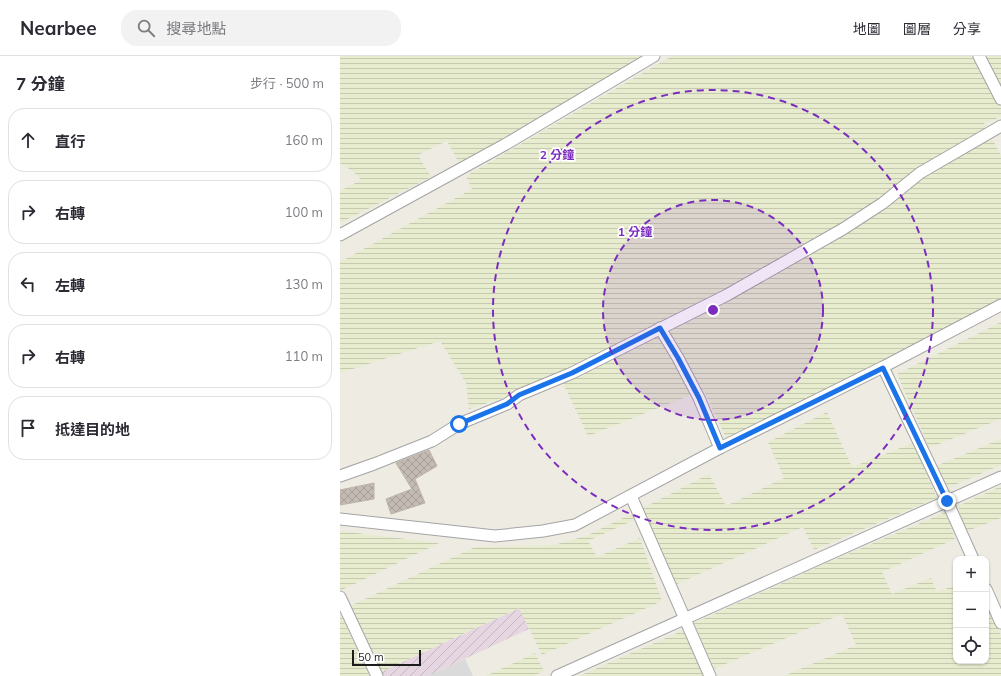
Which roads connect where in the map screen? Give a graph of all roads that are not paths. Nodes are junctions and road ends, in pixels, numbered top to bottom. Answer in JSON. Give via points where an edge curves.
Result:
{"nodes":[{"id":1,"x":654,"y":56,"type":"edge"},
{"id":2,"x":979,"y":56,"type":"edge"},
{"id":3,"x":1001,"y":100,"type":"edge"},
{"id":4,"x":1001,"y":126,"type":"edge"},
{"id":5,"x":340,"y":235,"type":"edge"},
{"id":6,"x":1001,"y":305,"type":"edge"},
{"id":7,"x":660,"y":328,"type":"junction"},
{"id":8,"x":883,"y":368,"type":"junction"},
{"id":9,"x":720,"y":448,"type":"junction"},
{"id":10,"x":340,"y":476,"type":"edge"},
{"id":11,"x":1001,"y":477,"type":"edge"},
{"id":12,"x":631,"y":496,"type":"junction"},
{"id":13,"x":947,"y":501,"type":"junction"},
{"id":14,"x":340,"y":519,"type":"edge"},
{"id":15,"x":972,"y":556,"type":"edge"},
{"id":16,"x":987,"y":592,"type":"edge"},
{"id":17,"x":340,"y":597,"type":"edge"},
{"id":18,"x":684,"y":619,"type":"junction"},
{"id":19,"x":1001,"y":624,"type":"edge"},
{"id":20,"x":376,"y":676,"type":"edge"},
{"id":21,"x":557,"y":676,"type":"edge"},
{"id":22,"x":710,"y":676,"type":"edge"}],
"edges":[{"from":1,"to":5,"type":"street","via":[[506,144]]},
{"from":2,"to":3,"type":"street"},
{"from":4,"to":7,"type":"street","via":[[920,173],[843,229],[727,295]]},
{"from":6,"to":8,"type":"street"},
{"from":7,"to":9,"type":"street","via":[[699,398]]},
{"from":7,"to":10,"type":"street","via":[[572,373],[459,424],[432,441]]},
{"from":8,"to":9,"type":"street"},
{"from":8,"to":13,"type":"street"},
{"from":9,"to":12,"type":"street"},
{"from":11,"to":13,"type":"street"},
{"from":12,"to":14,"type":"street","via":[[575,525],[495,536]]},
{"from":12,"to":18,"type":"street"},
{"from":13,"to":15,"type":"street"},
{"from":13,"to":18,"type":"street"},
{"from":16,"to":19,"type":"street"},
{"from":17,"to":20,"type":"street"},
{"from":18,"to":21,"type":"street"},
{"from":18,"to":22,"type":"street"}]}
